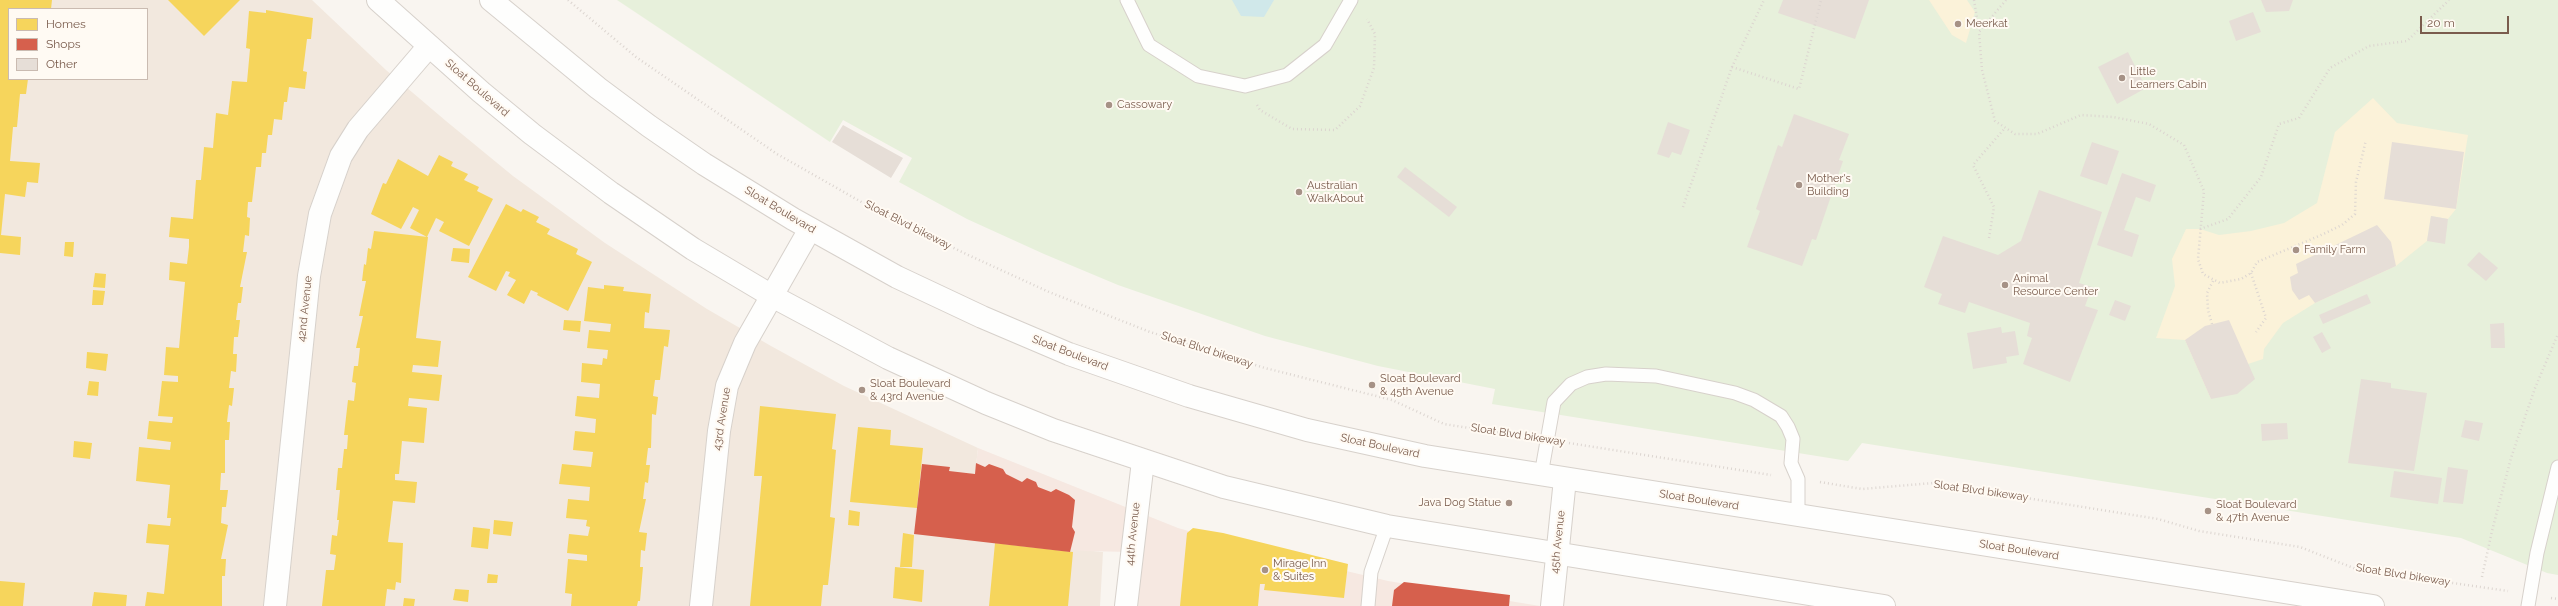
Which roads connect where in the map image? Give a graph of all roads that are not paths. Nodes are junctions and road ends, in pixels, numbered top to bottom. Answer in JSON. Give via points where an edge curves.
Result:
{"nodes":[{"id":1,"x":378,"y":0,"type":"edge"},
{"id":2,"x":491,"y":0,"type":"edge"},
{"id":3,"x":1127,"y":0,"type":"edge"},
{"id":4,"x":1351,"y":0,"type":"edge"},
{"id":5,"x":429,"y":46,"type":"junction"},
{"id":6,"x":810,"y":229,"type":"junction"},
{"id":7,"x":772,"y":296,"type":"junction"},
{"id":8,"x":1143,"y":462,"type":"junction"},
{"id":9,"x":2558,"y":467,"type":"edge"},
{"id":10,"x":1541,"y":475,"type":"junction"},
{"id":11,"x":1565,"y":479,"type":"junction"},
{"id":12,"x":1798,"y":515,"type":"junction"},
{"id":13,"x":1387,"y":526,"type":"junction"},
{"id":14,"x":1557,"y":555,"type":"junction"},
{"id":15,"x":2529,"y":600,"type":"edge"},
{"id":16,"x":275,"y":606,"type":"edge"},
{"id":17,"x":701,"y":606,"type":"edge"},
{"id":18,"x":1126,"y":606,"type":"edge"},
{"id":19,"x":1368,"y":606,"type":"edge"},
{"id":20,"x":1552,"y":606,"type":"edge"},
{"id":21,"x":1884,"y":606,"type":"edge"},
{"id":22,"x":2373,"y":606,"type":"edge"}],
"edges":[{"from":1,"to":5,"type":"street","name":"Sloat Boulevard"},
{"from":2,"to":6,"type":"street","name":"Sloat Boulevard","via":[[572,68],[649,126],[704,164]]},
{"from":3,"to":4,"type":"lane","via":[[1149,45],[1198,76],[1245,86],[1288,75],[1325,45]]},
{"from":5,"to":7,"type":"street","name":"Sloat Boulevard","via":[[532,134],[611,193],[693,248]]},
{"from":5,"to":16,"type":"street","name":"42nd Avenue","via":[[358,129],[341,156],[320,214],[309,276]]},
{"from":6,"to":7,"type":"street","name":"43rd Avenue"},
{"from":6,"to":10,"type":"street","name":"Sloat Boulevard","via":[[897,277],[968,311],[1069,354],[1159,387],[1247,414],[1344,439],[1425,456]]},
{"from":7,"to":8,"type":"street","name":"Sloat Boulevard","via":[[888,358],[970,396],[1060,433]]},
{"from":7,"to":17,"type":"street","name":"43rd Avenue","via":[[736,361],[722,408]]},
{"from":8,"to":13,"type":"street","name":"Sloat Boulevard","via":[[1267,499]]},
{"from":8,"to":18,"type":"street","name":"44th Avenue"},
{"from":9,"to":15,"type":"lane","via":[[2538,545]]},
{"from":10,"to":11,"type":"street","name":"Sloat Boulevard"},
{"from":10,"to":12,"type":"lane","via":[[1554,402],[1571,384],[1587,377],[1606,374],[1656,376],[1754,400],[1780,416],[1788,427],[1792,439],[1791,463],[1798,479]]},
{"from":11,"to":12,"type":"street","name":"Sloat Boulevard"},
{"from":11,"to":14,"type":"street","name":"45th Avenue"},
{"from":12,"to":22,"type":"street","name":"Sloat Boulevard"},
{"from":13,"to":14,"type":"street","name":"Sloat Boulevard"},
{"from":13,"to":19,"type":"lane","via":[[1371,572]]},
{"from":14,"to":20,"type":"street","name":"45th Avenue"},
{"from":14,"to":21,"type":"street","name":"Sloat Boulevard"}]}
